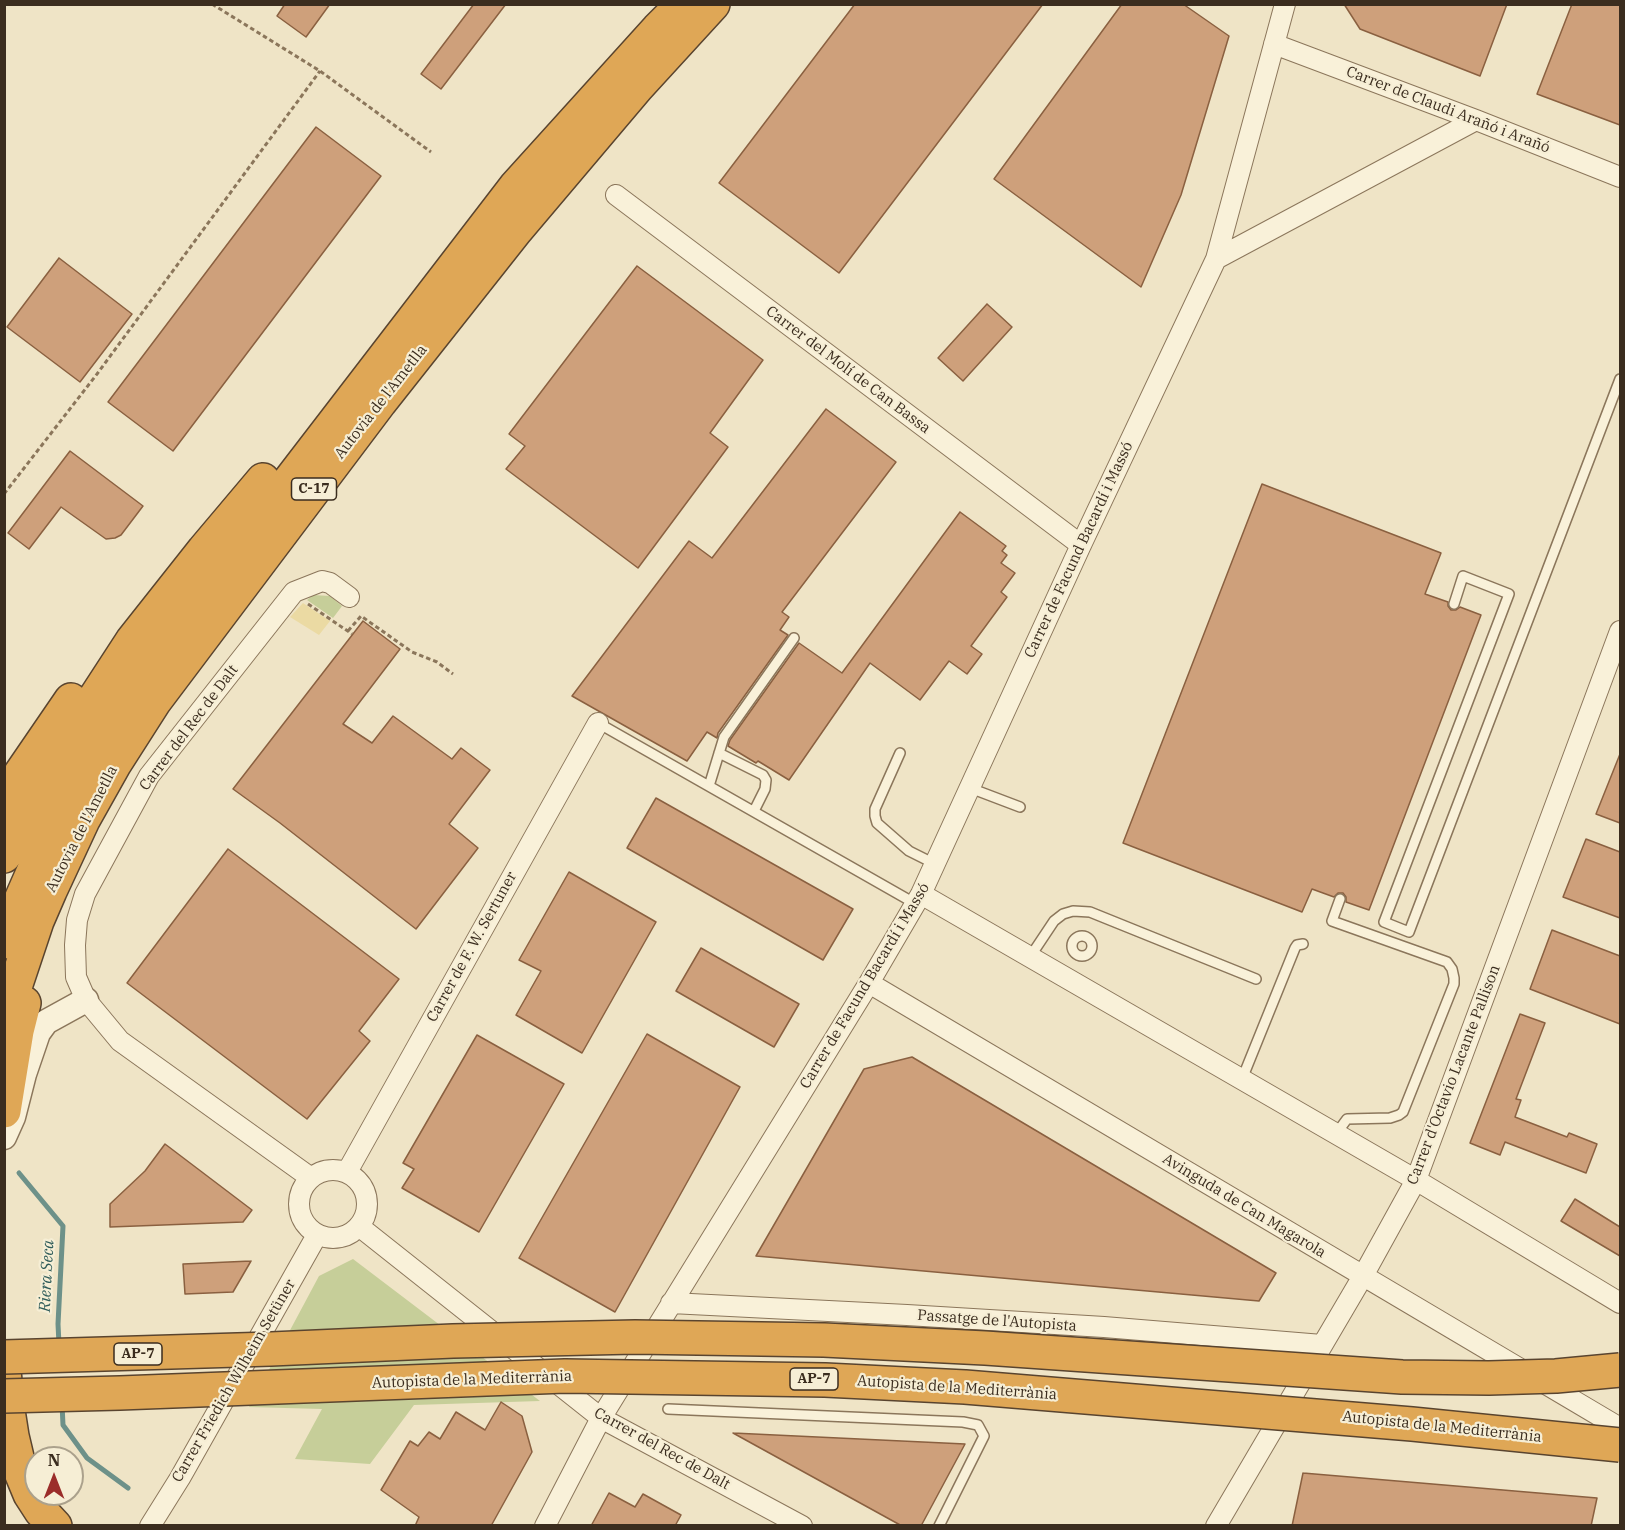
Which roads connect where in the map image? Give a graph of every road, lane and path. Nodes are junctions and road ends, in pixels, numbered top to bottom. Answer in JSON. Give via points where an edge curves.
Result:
{"nodes":[{"id":1,"x":212,"y":4,"type":"edge"},
{"id":2,"x":683,"y":4,"type":"edge"},
{"id":3,"x":713,"y":4,"type":"edge"},
{"id":4,"x":724,"y":4,"type":"edge"},
{"id":5,"x":1285,"y":4,"type":"edge"},
{"id":6,"x":669,"y":26,"type":"edge"},
{"id":7,"x":1274,"y":44,"type":"junction"},
{"id":8,"x":320,"y":71,"type":"junction"},
{"id":9,"x":1476,"y":120,"type":"junction"},
{"id":10,"x":431,"y":152,"type":"dead end"},
{"id":11,"x":1620,"y":177,"type":"edge"},
{"id":12,"x":516,"y":186,"type":"junction"},
{"id":13,"x":616,"y":195,"type":"dead end"},
{"id":14,"x":1216,"y":259,"type":"junction"},
{"id":15,"x":1620,"y":379,"type":"edge"},
{"id":16,"x":4,"y":494,"type":"edge"},
{"id":17,"x":1081,"y":545,"type":"junction"},
{"id":18,"x":349,"y":597,"type":"dead end"},
{"id":19,"x":166,"y":598,"type":"junction"},
{"id":20,"x":304,"y":601,"type":"dead end"},
{"id":21,"x":1454,"y":604,"type":"dead end"},
{"id":22,"x":1620,"y":631,"type":"edge"},
{"id":23,"x":794,"y":638,"type":"dead end"},
{"id":24,"x":453,"y":674,"type":"dead end"},
{"id":25,"x":598,"y":723,"type":"joint"},
{"id":26,"x":719,"y":753,"type":"junction"},
{"id":27,"x":900,"y":753,"type":"dead end"},
{"id":28,"x":709,"y":786,"type":"junction"},
{"id":29,"x":970,"y":788,"type":"junction"},
{"id":30,"x":4,"y":803,"type":"edge"},
{"id":31,"x":1020,"y":807,"type":"dead end"},
{"id":32,"x":754,"y":811,"type":"junction"},
{"id":33,"x":4,"y":856,"type":"edge"},
{"id":34,"x":935,"y":864,"type":"junction"},
{"id":35,"x":919,"y":899,"type":"junction"},
{"id":36,"x":1340,"y":899,"type":"dead end"},
{"id":37,"x":37,"y":921,"type":"junction"},
{"id":38,"x":4,"y":942,"type":"edge"},
{"id":39,"x":1303,"y":944,"type":"dead end"},
{"id":40,"x":1030,"y":957,"type":"junction"},
{"id":41,"x":1256,"y":979,"type":"dead end"},
{"id":42,"x":868,"y":983,"type":"junction"},
{"id":43,"x":86,"y":1000,"type":"junction"},
{"id":44,"x":4,"y":1025,"type":"edge"},
{"id":45,"x":1242,"y":1079,"type":"junction"},
{"id":46,"x":4,"y":1111,"type":"edge"},
{"id":47,"x":1336,"y":1134,"type":"junction"},
{"id":48,"x":4,"y":1137,"type":"edge"},
{"id":49,"x":346,"y":1172,"type":"junction"},
{"id":50,"x":310,"y":1178,"type":"junction"},
{"id":51,"x":1416,"y":1180,"type":"junction"},
{"id":52,"x":360,"y":1227,"type":"junction"},
{"id":53,"x":317,"y":1235,"type":"junction"},
{"id":54,"x":1363,"y":1276,"type":"junction"},
{"id":55,"x":671,"y":1303,"type":"junction"},
{"id":56,"x":1620,"y":1303,"type":"edge"},
{"id":57,"x":1322,"y":1345,"type":"junction"},
{"id":58,"x":4,"y":1357,"type":"edge"},
{"id":59,"x":4,"y":1370,"type":"edge"},
{"id":60,"x":1620,"y":1370,"type":"edge"},
{"id":61,"x":4,"y":1396,"type":"edge"},
{"id":62,"x":668,"y":1409,"type":"dead end"},
{"id":63,"x":601,"y":1418,"type":"junction"},
{"id":64,"x":1620,"y":1428,"type":"edge"},
{"id":65,"x":1620,"y":1445,"type":"edge"},
{"id":66,"x":20,"y":1470,"type":"junction"},
{"id":67,"x":30,"y":1526,"type":"edge"},
{"id":68,"x":55,"y":1526,"type":"edge"},
{"id":69,"x":150,"y":1526,"type":"edge"},
{"id":70,"x":544,"y":1526,"type":"edge"},
{"id":71,"x":802,"y":1526,"type":"edge"},
{"id":72,"x":939,"y":1526,"type":"edge"},
{"id":73,"x":1216,"y":1526,"type":"edge"}],
"edges":[{"from":1,"to":8,"type":"path"},
{"from":2,"to":6,"type":"highway","name":"Autovia de l'Ametlla","number":"C-17"},
{"from":3,"to":6,"type":"highway","name":"Autovia de l'Ametlla","number":"C-17"},
{"from":4,"to":6,"type":"highway"},
{"from":5,"to":7,"type":"street","name":"Carrer de Facund Bacardí i Massó"},
{"from":6,"to":12,"type":"highway","name":"Autovia de l'Ametlla","number":"C-17"},
{"from":6,"to":37,"type":"highway","name":"Autovia de l'Ametlla","number":"C-17","via":[[637,87],[387,393],[154,702],[83,820]]},
{"from":7,"to":9,"type":"street","name":"Carrer de Claudi Arañó i Arañó"},
{"from":7,"to":14,"type":"street","name":"Carrer de Facund Bacardí i Massó"},
{"from":8,"to":10,"type":"path"},
{"from":8,"to":16,"type":"path"},
{"from":9,"to":11,"type":"street","name":"Carrer de Claudi Arañó i Arañó"},
{"from":9,"to":14,"type":"street"},
{"from":12,"to":19,"type":"highway","via":[[468,231]]},
{"from":12,"to":38,"type":"highway","name":"Autovia de l'Ametlla","number":"C-17","via":[[131,692],[59,813]]},
{"from":13,"to":17,"type":"street","name":"Carrer del Molí de Can Bassa"},
{"from":14,"to":17,"type":"street","name":"Carrer de Facund Bacardí i Massó"},
{"from":15,"to":21,"type":"lane","via":[[1409,932],[1384,922],[1509,594],[1462,576]]},
{"from":17,"to":29,"type":"street","name":"Carrer de Facund Bacardí i Massó"},
{"from":18,"to":43,"type":"street","name":"Carrer del Rec de Dalt","via":[[322,581],[294,592],[149,776],[85,894],[77,920],[76,976]]},
{"from":19,"to":30,"type":"highway","via":[[117,641],[64,709]]},
{"from":19,"to":33,"type":"highway","via":[[91,704]]},
{"from":20,"to":24,"type":"path","via":[[350,632],[361,616],[412,652],[437,662]]},
{"from":22,"to":51,"type":"street","name":"Carrer d'Octavio Lacante Pallison"},
{"from":23,"to":26,"type":"lane","via":[[724,737]]},
{"from":25,"to":28,"type":"lane"},
{"from":25,"to":49,"type":"street","name":"Carrer de F. W. Sertuner"},
{"from":26,"to":28,"type":"lane"},
{"from":26,"to":32,"type":"lane","via":[[763,775],[765,789]]},
{"from":27,"to":34,"type":"lane","via":[[875,809],[877,823],[909,851]]},
{"from":28,"to":32,"type":"lane"},
{"from":29,"to":31,"type":"lane"},
{"from":29,"to":34,"type":"street","name":"Carrer de Facund Bacardí i Massó"},
{"from":32,"to":35,"type":"lane"},
{"from":34,"to":35,"type":"street","name":"Carrer de Facund Bacardí i Massó"},
{"from":35,"to":40,"type":"street"},
{"from":35,"to":42,"type":"street","name":"Carrer de Facund Bacardí i Massó"},
{"from":36,"to":47,"type":"lane","via":[[1332,921],[1447,962],[1454,984],[1403,1112],[1390,1118],[1347,1119]]},
{"from":37,"to":44,"type":"highway","name":"Autovia de l'Ametlla","number":"C-17"},
{"from":37,"to":46,"type":"highway"},
{"from":39,"to":45,"type":"lane","via":[[1295,948]]},
{"from":40,"to":41,"type":"lane","via":[[1063,914],[1090,912]]},
{"from":40,"to":45,"type":"street"},
{"from":42,"to":54,"type":"street","name":"Avinguda de Can Magarola"},
{"from":42,"to":55,"type":"street","name":"Carrer de Facund Bacardí i Massó"},
{"from":43,"to":48,"type":"street","via":[[46,1023],[38,1033]]},
{"from":43,"to":50,"type":"street","name":"Carrer del Rec de Dalt","via":[[120,1041]]},
{"from":45,"to":47,"type":"street"},
{"from":47,"to":51,"type":"street"},
{"from":49,"to":50,"type":"street","via":[[321,1171]]},
{"from":49,"to":52,"type":"street","via":[[360,1181],[368,1196],[368,1212]]},
{"from":50,"to":53,"type":"street","via":[[301,1191],[299,1208],[304,1224]]},
{"from":51,"to":54,"type":"street","name":"Carrer d'Octavio Lacante Pallison"},
{"from":51,"to":56,"type":"street"},
{"from":52,"to":53,"type":"street","via":[[340,1238]]},
{"from":52,"to":63,"type":"street","name":"Carrer del Rec de Dalt"},
{"from":53,"to":69,"type":"street","name":"Carrer Friedich Wilheim Setüner"},
{"from":54,"to":57,"type":"street","name":"Carrer d'Octavio Lacante Pallison"},
{"from":54,"to":64,"type":"street","name":"Avinguda de Can Magarola"},
{"from":55,"to":57,"type":"street","name":"Passatge de l'Autopista","via":[[1104,1327]]},
{"from":55,"to":63,"type":"street","name":"Carrer de Facund Bacardí i Massó"},
{"from":57,"to":73,"type":"street","name":"Carrer d'Octavio Lacante Pallison"},
{"from":58,"to":60,"type":"highway","number":"AP-7","bridge":true,"via":[[635,1337],[985,1348],[1402,1377],[1556,1376]]},
{"from":59,"to":66,"type":"highway"},
{"from":61,"to":65,"type":"highway","name":"Autopista de la Mediterrània","number":"AP-7","bridge":true,"via":[[565,1377],[825,1380],[965,1386]]},
{"from":62,"to":72,"type":"lane","via":[[978,1425],[984,1436]]},
{"from":63,"to":70,"type":"street","name":"Carrer de Facund Bacardí i Massó"},
{"from":63,"to":71,"type":"street","name":"Carrer del Rec de Dalt"},
{"from":66,"to":67,"type":"street"},
{"from":66,"to":68,"type":"highway","via":[[30,1494]]}]}
